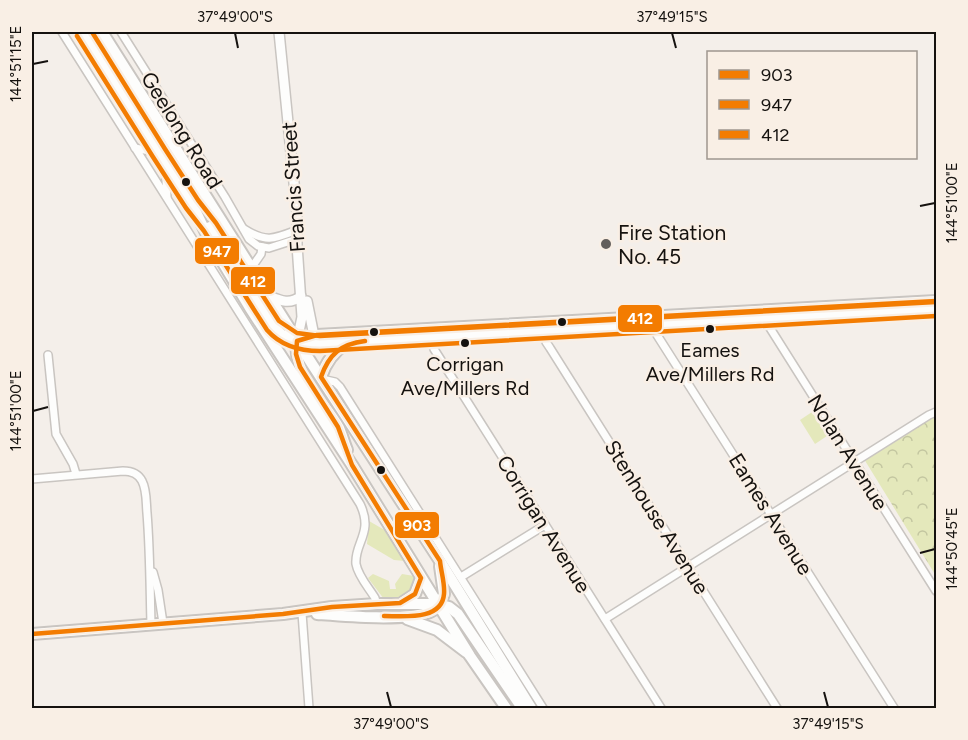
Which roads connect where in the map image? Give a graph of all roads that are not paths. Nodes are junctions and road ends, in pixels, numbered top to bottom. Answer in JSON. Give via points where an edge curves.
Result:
{"nodes":[{"id":1,"x":62,"y":32,"type":"edge"},
{"id":2,"x":83,"y":32,"type":"edge"},
{"id":3,"x":102,"y":32,"type":"edge"},
{"id":4,"x":121,"y":32,"type":"edge"},
{"id":5,"x":279,"y":32,"type":"edge"},
{"id":6,"x":135,"y":148,"type":"junction"},
{"id":7,"x":162,"y":157,"type":"junction"},
{"id":8,"x":167,"y":199,"type":"junction"},
{"id":9,"x":192,"y":204,"type":"junction"},
{"id":10,"x":244,"y":229,"type":"junction"},
{"id":11,"x":299,"y":234,"type":"junction"},
{"id":12,"x":257,"y":236,"type":"junction"},
{"id":13,"x":262,"y":247,"type":"junction"},
{"id":14,"x":252,"y":267,"type":"junction"},
{"id":15,"x":303,"y":280,"type":"junction"},
{"id":16,"x":269,"y":296,"type":"junction"},
{"id":17,"x":301,"y":296,"type":"junction"},
{"id":18,"x":936,"y":301,"type":"edge"},
{"id":19,"x":936,"y":309,"type":"edge"},
{"id":20,"x":767,"y":315,"type":"junction"},
{"id":21,"x":655,"y":321,"type":"junction"},
{"id":22,"x":544,"y":327,"type":"junction"},
{"id":23,"x":314,"y":336,"type":"junction"},
{"id":24,"x":431,"y":337,"type":"junction"},
{"id":25,"x":347,"y":338,"type":"junction"},
{"id":26,"x":297,"y":341,"type":"junction"},
{"id":27,"x":48,"y":355,"type":"dead end"},
{"id":28,"x":321,"y":378,"type":"junction"},
{"id":29,"x":936,"y":412,"type":"edge"},
{"id":30,"x":854,"y":462,"type":"junction"},
{"id":31,"x":352,"y":465,"type":"junction"},
{"id":32,"x":76,"y":474,"type":"junction"},
{"id":33,"x":32,"y":478,"type":"edge"},
{"id":34,"x":771,"y":514,"type":"junction"},
{"id":35,"x":545,"y":525,"type":"junction"},
{"id":36,"x":440,"y":561,"type":"junction"},
{"id":37,"x":151,"y":564,"type":"junction"},
{"id":38,"x":688,"y":567,"type":"junction"},
{"id":39,"x":461,"y":577,"type":"junction"},
{"id":40,"x":421,"y":578,"type":"junction"},
{"id":41,"x":936,"y":591,"type":"edge"},
{"id":42,"x":400,"y":603,"type":"junction"},
{"id":43,"x":377,"y":604,"type":"junction"},
{"id":44,"x":439,"y":604,"type":"junction"},
{"id":45,"x":300,"y":613,"type":"junction"},
{"id":46,"x":377,"y":616,"type":"junction"},
{"id":47,"x":398,"y":616,"type":"junction"},
{"id":48,"x":605,"y":619,"type":"junction"},
{"id":49,"x":163,"y":623,"type":"junction"},
{"id":50,"x":151,"y":624,"type":"junction"},
{"id":51,"x":32,"y":634,"type":"edge"},
{"id":52,"x":470,"y":656,"type":"junction"},
{"id":53,"x":309,"y":708,"type":"edge"},
{"id":54,"x":506,"y":708,"type":"edge"},
{"id":55,"x":522,"y":708,"type":"edge"},
{"id":56,"x":531,"y":708,"type":"edge"},
{"id":57,"x":543,"y":708,"type":"edge"},
{"id":58,"x":661,"y":708,"type":"edge"},
{"id":59,"x":777,"y":708,"type":"edge"},
{"id":60,"x":894,"y":708,"type":"edge"}],
"edges":[{"from":1,"to":6,"type":"street","name":"Geelong Road"},
{"from":2,"to":7,"type":"main road","name":"Geelong Road"},
{"from":3,"to":14,"type":"main road","name":"Geelong Road"},
{"from":4,"to":10,"type":"street","name":"Geelong Road"},
{"from":5,"to":11,"type":"main road","name":"Francis Street"},
{"from":6,"to":7,"type":"street","name":"Geelong Road"},
{"from":6,"to":8,"type":"street","name":"Geelong Road"},
{"from":7,"to":8,"type":"street","name":"Geelong Road"},
{"from":7,"to":9,"type":"main road","name":"Geelong Road"},
{"from":8,"to":43,"type":"street","name":"Geelong Road","via":[[362,507],[365,528],[357,566]]},
{"from":9,"to":26,"type":"main road","via":[[273,326]]},
{"from":9,"to":31,"type":"main road","name":"Geelong Road","via":[[245,299]]},
{"from":10,"to":12,"type":"street","name":"Geelong Road"},
{"from":10,"to":13,"type":"street","name":"Geelong Road","via":[[250,240]]},
{"from":11,"to":12,"type":"street","via":[[273,239]]},
{"from":11,"to":13,"type":"street","via":[[276,247]]},
{"from":11,"to":15,"type":"main road","name":"Francis Street"},
{"from":12,"to":13,"type":"street"},
{"from":13,"to":14,"type":"street"},
{"from":14,"to":16,"type":"main road","name":"Geelong Road"},
{"from":15,"to":17,"type":"main road","name":"Francis Street"},
{"from":15,"to":23,"type":"main road"},
{"from":16,"to":17,"type":"main road","via":[[291,302]]},
{"from":16,"to":26,"type":"main road","name":"Geelong Road"},
{"from":17,"to":26,"type":"main road","name":"Francis Street","via":[[302,320]]},
{"from":18,"to":20,"type":"main road"},
{"from":19,"to":20,"type":"main road"},
{"from":20,"to":21,"type":"main road"},
{"from":20,"to":30,"type":"street","name":"Nolan Avenue","via":[[770,328]]},
{"from":21,"to":22,"type":"main road"},
{"from":21,"to":34,"type":"street","name":"Eames Avenue","via":[[657,334]]},
{"from":22,"to":24,"type":"main road"},
{"from":22,"to":25,"type":"main road"},
{"from":22,"to":38,"type":"street","name":"Stenhouse Avenue","via":[[550,348]]},
{"from":23,"to":25,"type":"main road"},
{"from":23,"to":26,"type":"main road"},
{"from":24,"to":25,"type":"main road"},
{"from":24,"to":35,"type":"street","name":"Corrigan Avenue","via":[[434,349]]},
{"from":25,"to":26,"type":"main road","via":[[316,344]]},
{"from":25,"to":28,"type":"main road","via":[[325,366]]},
{"from":26,"to":28,"type":"main road","name":"Geelong Road"},
{"from":26,"to":31,"type":"main road","via":[[300,367],[338,427]]},
{"from":27,"to":32,"type":"street","via":[[56,434]]},
{"from":28,"to":36,"type":"main road","name":"Geelong Road"},
{"from":28,"to":39,"type":"street","via":[[339,385]]},
{"from":29,"to":30,"type":"street"},
{"from":30,"to":34,"type":"street"},
{"from":30,"to":41,"type":"street","name":"Nolan Avenue"},
{"from":31,"to":40,"type":"main road","name":"Geelong Road"},
{"from":32,"to":33,"type":"street"},
{"from":32,"to":37,"type":"street","via":[[131,471],[139,476],[146,495]]},
{"from":34,"to":38,"type":"street"},
{"from":34,"to":60,"type":"street","name":"Eames Avenue"},
{"from":35,"to":39,"type":"street"},
{"from":35,"to":48,"type":"street","name":"Corrigan Avenue"},
{"from":36,"to":44,"type":"main road","via":[[444,594]]},
{"from":36,"to":56,"type":"main road","name":"Geelong Road"},
{"from":37,"to":49,"type":"street"},
{"from":37,"to":50,"type":"street"},
{"from":38,"to":48,"type":"street"},
{"from":38,"to":59,"type":"street","name":"Stenhouse Avenue"},
{"from":39,"to":57,"type":"street"},
{"from":40,"to":42,"type":"main road","via":[[415,594]]},
{"from":40,"to":44,"type":"main road","name":"Geelong Road"},
{"from":42,"to":43,"type":"main road"},
{"from":42,"to":44,"type":"main road"},
{"from":43,"to":45,"type":"main road"},
{"from":43,"to":46,"type":"main road"},
{"from":44,"to":47,"type":"main road","via":[[428,613]]},
{"from":44,"to":52,"type":"main road","name":"Geelong Road"},
{"from":44,"to":55,"type":"main road","via":[[458,614]]},
{"from":45,"to":46,"type":"main road"},
{"from":45,"to":49,"type":"main road"},
{"from":45,"to":53,"type":"street"},
{"from":46,"to":47,"type":"main road"},
{"from":47,"to":52,"type":"main road","via":[[437,630]]},
{"from":48,"to":58,"type":"street","name":"Corrigan Avenue"},
{"from":49,"to":50,"type":"main road"},
{"from":50,"to":51,"type":"main road"},
{"from":52,"to":54,"type":"main road","name":"Geelong Road"}]}
